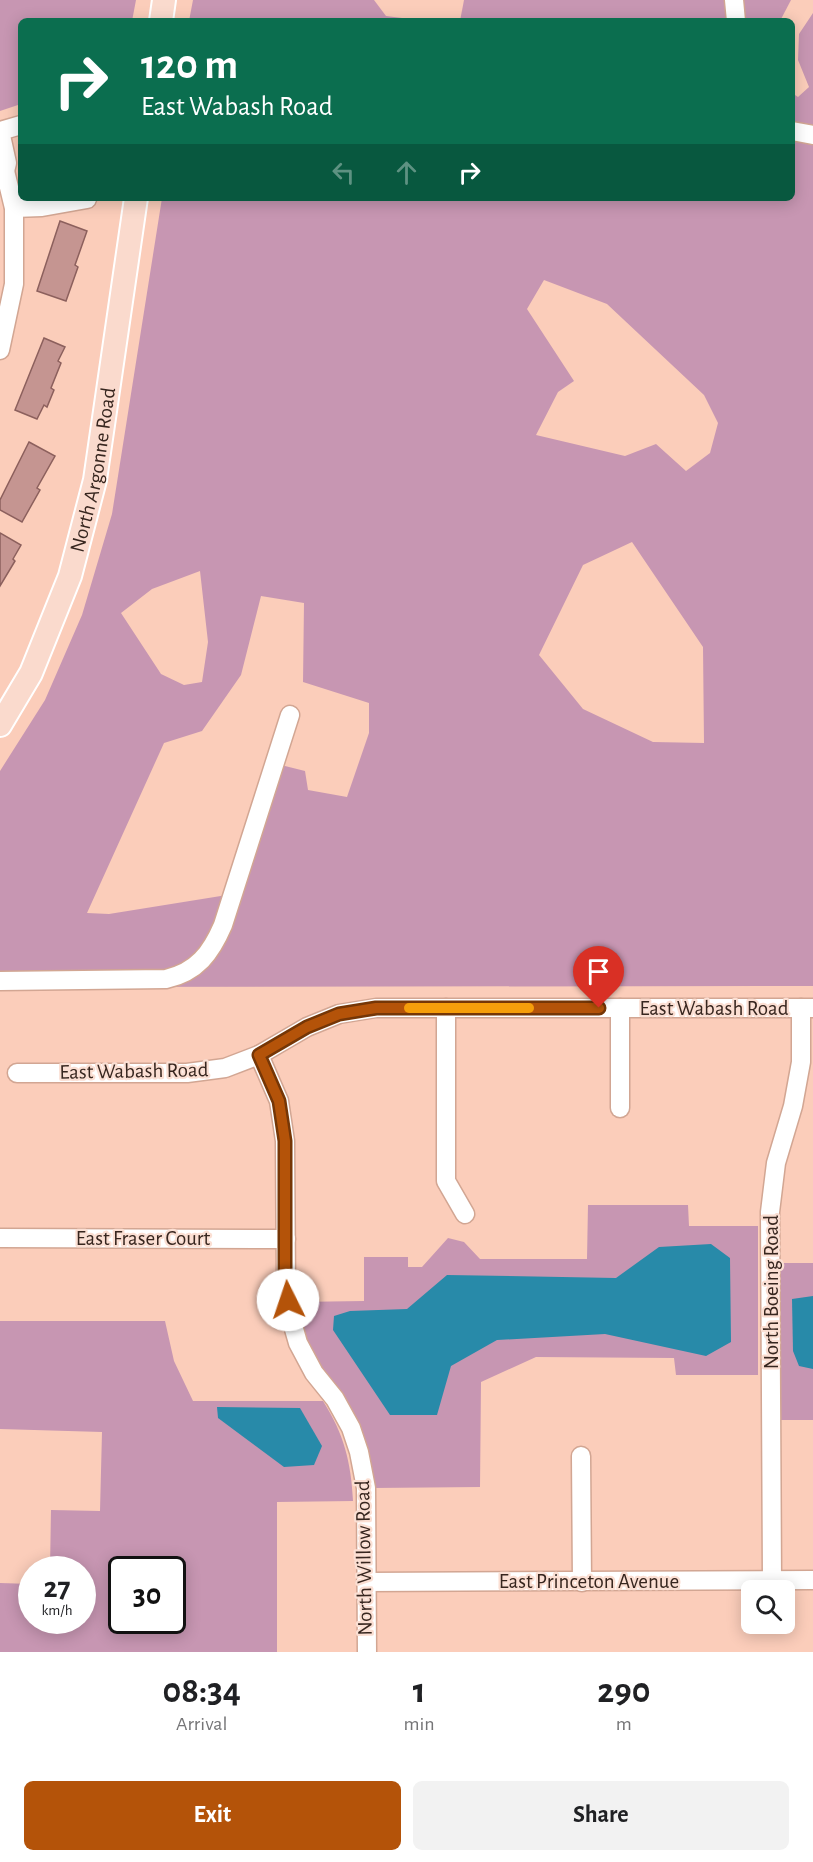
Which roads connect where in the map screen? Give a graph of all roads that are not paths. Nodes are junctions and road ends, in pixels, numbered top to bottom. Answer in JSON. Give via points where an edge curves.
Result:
{"nodes":[{"id":1,"x":164,"y":0,"type":"edge"},
{"id":2,"x":734,"y":0,"type":"edge"},
{"id":3,"x":161,"y":18,"type":"edge"},
{"id":4,"x":736,"y":18,"type":"edge"},
{"id":5,"x":18,"y":126,"type":"edge"},
{"id":6,"x":0,"y":131,"type":"edge"},
{"id":7,"x":795,"y":132,"type":"edge"},
{"id":8,"x":813,"y":135,"type":"edge"},
{"id":9,"x":3,"y":163,"type":"edge"},
{"id":10,"x":76,"y":201,"type":"edge"},
{"id":11,"x":136,"y":201,"type":"edge"},
{"id":12,"x":14,"y":208,"type":"junction"},
{"id":13,"x":2,"y":326,"type":"edge"},
{"id":14,"x":0,"y":350,"type":"edge"},
{"id":15,"x":290,"y":715,"type":"dead end"},
{"id":16,"x":0,"y":725,"type":"edge"},
{"id":17,"x":0,"y":981,"type":"edge"},
{"id":18,"x":446,"y":1008,"type":"junction"},
{"id":19,"x":620,"y":1008,"type":"junction"},
{"id":20,"x":807,"y":1008,"type":"edge"},
{"id":21,"x":259,"y":1055,"type":"junction"},
{"id":22,"x":17,"y":1073,"type":"dead end"},
{"id":23,"x":620,"y":1108,"type":"dead end"},
{"id":24,"x":465,"y":1214,"type":"dead end"},
{"id":25,"x":0,"y":1238,"type":"edge"},
{"id":26,"x":286,"y":1239,"type":"junction"},
{"id":27,"x":581,"y":1456,"type":"dead end"},
{"id":28,"x":741,"y":1580,"type":"edge"},
{"id":29,"x":772,"y":1580,"type":"edge"},
{"id":30,"x":795,"y":1580,"type":"edge"},
{"id":31,"x":813,"y":1580,"type":"edge"},
{"id":32,"x":366,"y":1582,"type":"junction"},
{"id":33,"x":582,"y":1582,"type":"junction"},
{"id":34,"x":367,"y":1652,"type":"edge"}],
"edges":[{"from":1,"to":3,"type":"main road"},
{"from":2,"to":4,"type":"street"},
{"from":5,"to":6,"type":"street"},
{"from":6,"to":9,"type":"street"},
{"from":7,"to":8,"type":"street"},
{"from":9,"to":12,"type":"street"},
{"from":10,"to":12,"type":"street"},
{"from":11,"to":16,"type":"main road","name":"North Argonne Road","via":[[95,480],[76,555],[31,673]]},
{"from":12,"to":13,"type":"street","via":[[14,284]]},
{"from":13,"to":14,"type":"street"},
{"from":15,"to":17,"type":"street","via":[[224,925],[197,965],[166,979]]},
{"from":18,"to":19,"type":"street","name":"East Wabash Road"},
{"from":18,"to":21,"type":"street","name":"East Wabash Road","via":[[376,1008],[339,1014],[307,1027]]},
{"from":18,"to":24,"type":"street","via":[[446,1181]]},
{"from":19,"to":20,"type":"street","name":"East Wabash Road"},
{"from":19,"to":23,"type":"street"},
{"from":20,"to":29,"type":"street","name":"North Boeing Road","via":[[801,1062],[776,1163],[770,1212]]},
{"from":21,"to":22,"type":"street","name":"East Wabash Road","via":[[225,1068],[187,1073]]},
{"from":21,"to":26,"type":"street","name":"North Willow Road","via":[[279,1101],[285,1141]]},
{"from":25,"to":26,"type":"street","name":"East Fraser Court"},
{"from":26,"to":32,"type":"street","name":"North Willow Road","via":[[285,1285],[298,1343],[314,1373],[335,1399],[359,1452],[366,1488]]},
{"from":27,"to":33,"type":"street"},
{"from":28,"to":33,"type":"street","name":"East Princeton Avenue"},
{"from":30,"to":31,"type":"street","name":"East Princeton Avenue"},
{"from":32,"to":33,"type":"street","name":"East Princeton Avenue"},
{"from":32,"to":34,"type":"street","name":"North Willow Road"}]}
